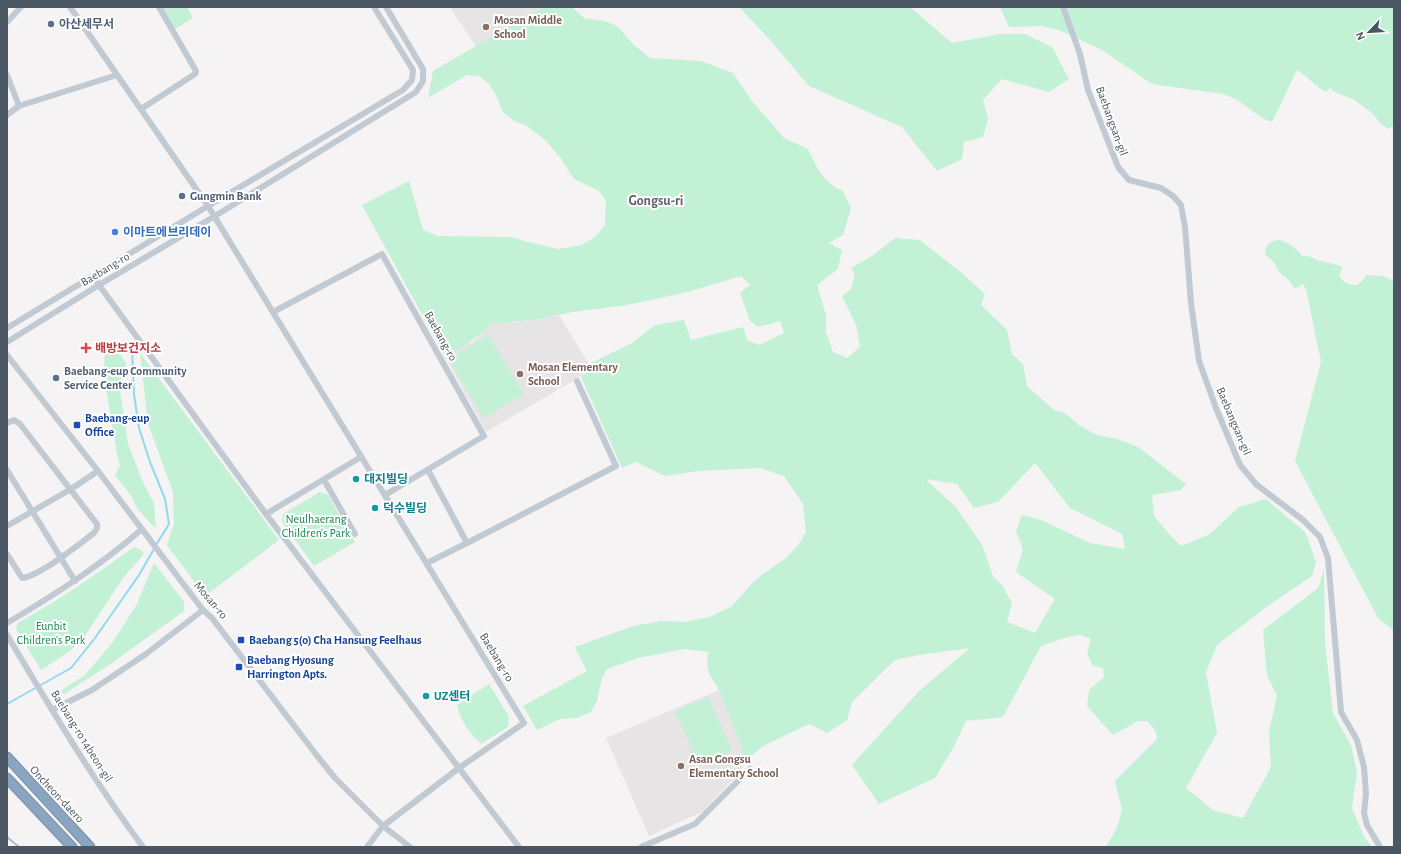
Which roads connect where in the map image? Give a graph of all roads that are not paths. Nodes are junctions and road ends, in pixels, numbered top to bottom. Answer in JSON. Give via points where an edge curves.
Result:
{"nodes":[{"id":1,"x":21,"y":7,"type":"edge"},
{"id":2,"x":70,"y":7,"type":"edge"},
{"id":3,"x":159,"y":7,"type":"edge"},
{"id":4,"x":374,"y":7,"type":"edge"},
{"id":5,"x":386,"y":7,"type":"edge"},
{"id":6,"x":1063,"y":7,"type":"edge"},
{"id":7,"x":7,"y":22,"type":"edge"},
{"id":8,"x":7,"y":75,"type":"edge"},
{"id":9,"x":117,"y":75,"type":"junction"},
{"id":10,"x":19,"y":106,"type":"junction"},
{"id":11,"x":141,"y":109,"type":"junction"},
{"id":12,"x":7,"y":115,"type":"edge"},
{"id":13,"x":208,"y":206,"type":"junction"},
{"id":14,"x":215,"y":216,"type":"junction"},
{"id":15,"x":94,"y":276,"type":"junction"},
{"id":16,"x":99,"y":285,"type":"junction"},
{"id":17,"x":273,"y":312,"type":"junction"},
{"id":18,"x":7,"y":328,"type":"edge"},
{"id":19,"x":7,"y":342,"type":"edge"},
{"id":20,"x":7,"y":355,"type":"edge"},
{"id":21,"x":577,"y":381,"type":"dead end"},
{"id":22,"x":7,"y":423,"type":"edge"},
{"id":23,"x":362,"y":457,"type":"junction"},
{"id":24,"x":7,"y":470,"type":"edge"},
{"id":25,"x":428,"y":470,"type":"junction"},
{"id":26,"x":98,"y":471,"type":"junction"},
{"id":27,"x":324,"y":480,"type":"junction"},
{"id":28,"x":71,"y":489,"type":"junction"},
{"id":29,"x":385,"y":495,"type":"junction"},
{"id":30,"x":33,"y":512,"type":"junction"},
{"id":31,"x":266,"y":514,"type":"junction"},
{"id":32,"x":7,"y":526,"type":"edge"},
{"id":33,"x":144,"y":532,"type":"junction"},
{"id":34,"x":355,"y":534,"type":"dead end"},
{"id":35,"x":467,"y":543,"type":"junction"},
{"id":36,"x":7,"y":554,"type":"edge"},
{"id":37,"x":60,"y":558,"type":"junction"},
{"id":38,"x":427,"y":563,"type":"junction"},
{"id":39,"x":76,"y":581,"type":"junction"},
{"id":40,"x":203,"y":610,"type":"junction"},
{"id":41,"x":7,"y":623,"type":"edge"},
{"id":42,"x":7,"y":635,"type":"edge"},
{"id":43,"x":52,"y":710,"type":"junction"},
{"id":44,"x":7,"y":757,"type":"edge"},
{"id":45,"x":459,"y":768,"type":"junction"},
{"id":46,"x":750,"y":769,"type":"dead end"},
{"id":47,"x":7,"y":778,"type":"edge"},
{"id":48,"x":383,"y":826,"type":"junction"},
{"id":49,"x":72,"y":847,"type":"edge"},
{"id":50,"x":90,"y":847,"type":"edge"},
{"id":51,"x":143,"y":847,"type":"edge"},
{"id":52,"x":367,"y":847,"type":"edge"},
{"id":53,"x":410,"y":847,"type":"edge"},
{"id":54,"x":519,"y":847,"type":"edge"},
{"id":55,"x":642,"y":847,"type":"edge"},
{"id":56,"x":1380,"y":847,"type":"edge"}],
"edges":[{"from":1,"to":7,"type":"street"},
{"from":2,"to":9,"type":"street","name":"Baebang-ro"},
{"from":3,"to":11,"type":"street","via":[[196,71]]},
{"from":4,"to":13,"type":"street","name":"Baebang-ro","via":[[413,70],[412,80],[403,90]]},
{"from":5,"to":14,"type":"street","name":"Baebang-ro","via":[[423,69],[423,81],[416,92]]},
{"from":6,"to":56,"type":"street","name":"Baebangsan-gil","via":[[1080,54],[1088,90],[1118,167],[1129,180],[1161,188],[1181,204],[1199,361],[1240,465],[1257,485],[1320,537],[1328,558],[1341,712],[1357,740],[1364,767],[1364,813],[1367,825]]},
{"from":8,"to":10,"type":"street"},
{"from":9,"to":10,"type":"street"},
{"from":9,"to":11,"type":"street","name":"Baebang-ro"},
{"from":10,"to":12,"type":"street"},
{"from":11,"to":13,"type":"street","name":"Baebang-ro"},
{"from":13,"to":14,"type":"street","name":"Baebang-ro"},
{"from":13,"to":15,"type":"street","name":"Baebang-ro"},
{"from":14,"to":16,"type":"street","name":"Baebang-ro"},
{"from":14,"to":17,"type":"street","name":"Baebang-ro"},
{"from":15,"to":16,"type":"street"},
{"from":15,"to":18,"type":"street","name":"Baebang-ro"},
{"from":16,"to":19,"type":"street","name":"Baebang-ro"},
{"from":16,"to":31,"type":"street"},
{"from":17,"to":23,"type":"street","name":"Baebang-ro"},
{"from":17,"to":25,"type":"street","name":"Baebang-ro","via":[[382,254],[484,436]]},
{"from":20,"to":26,"type":"street","name":"Mosan-ro"},
{"from":21,"to":35,"type":"street","via":[[616,466]]},
{"from":22,"to":28,"type":"street","via":[[14,420],[20,424]]},
{"from":23,"to":27,"type":"street"},
{"from":23,"to":29,"type":"street","name":"Baebang-ro"},
{"from":24,"to":30,"type":"street"},
{"from":25,"to":29,"type":"street","name":"Baebang-ro"},
{"from":25,"to":35,"type":"street"},
{"from":26,"to":28,"type":"street"},
{"from":26,"to":33,"type":"street","name":"Mosan-ro"},
{"from":27,"to":31,"type":"street"},
{"from":27,"to":34,"type":"street"},
{"from":28,"to":30,"type":"street"},
{"from":28,"to":37,"type":"street","via":[[97,524],[97,528]]},
{"from":29,"to":38,"type":"street","name":"Baebang-ro"},
{"from":30,"to":32,"type":"street"},
{"from":30,"to":37,"type":"street"},
{"from":31,"to":45,"type":"street"},
{"from":33,"to":39,"type":"street"},
{"from":33,"to":40,"type":"street","name":"Mosan-ro"},
{"from":35,"to":38,"type":"street"},
{"from":36,"to":37,"type":"street","via":[[22,578],[29,577]]},
{"from":37,"to":39,"type":"street"},
{"from":38,"to":45,"type":"street","name":"Baebang-ro","via":[[524,723]]},
{"from":39,"to":41,"type":"street"},
{"from":40,"to":43,"type":"street","via":[[146,654],[98,686]]},
{"from":40,"to":48,"type":"street","name":"Mosan-ro","via":[[212,618],[327,768]]},
{"from":42,"to":43,"type":"street","name":"Baebang-ro 14beon-gil"},
{"from":43,"to":51,"type":"street","name":"Baebang-ro 14beon-gil","via":[[118,814]]},
{"from":44,"to":50,"type":"highway","name":"Oncheon-daero"},
{"from":45,"to":48,"type":"street"},
{"from":45,"to":54,"type":"street"},
{"from":46,"to":55,"type":"street","via":[[695,824]]},
{"from":47,"to":49,"type":"highway","name":"Oncheon-daero"},
{"from":48,"to":52,"type":"street"},
{"from":48,"to":53,"type":"street","name":"Mosan-ro"}]}
